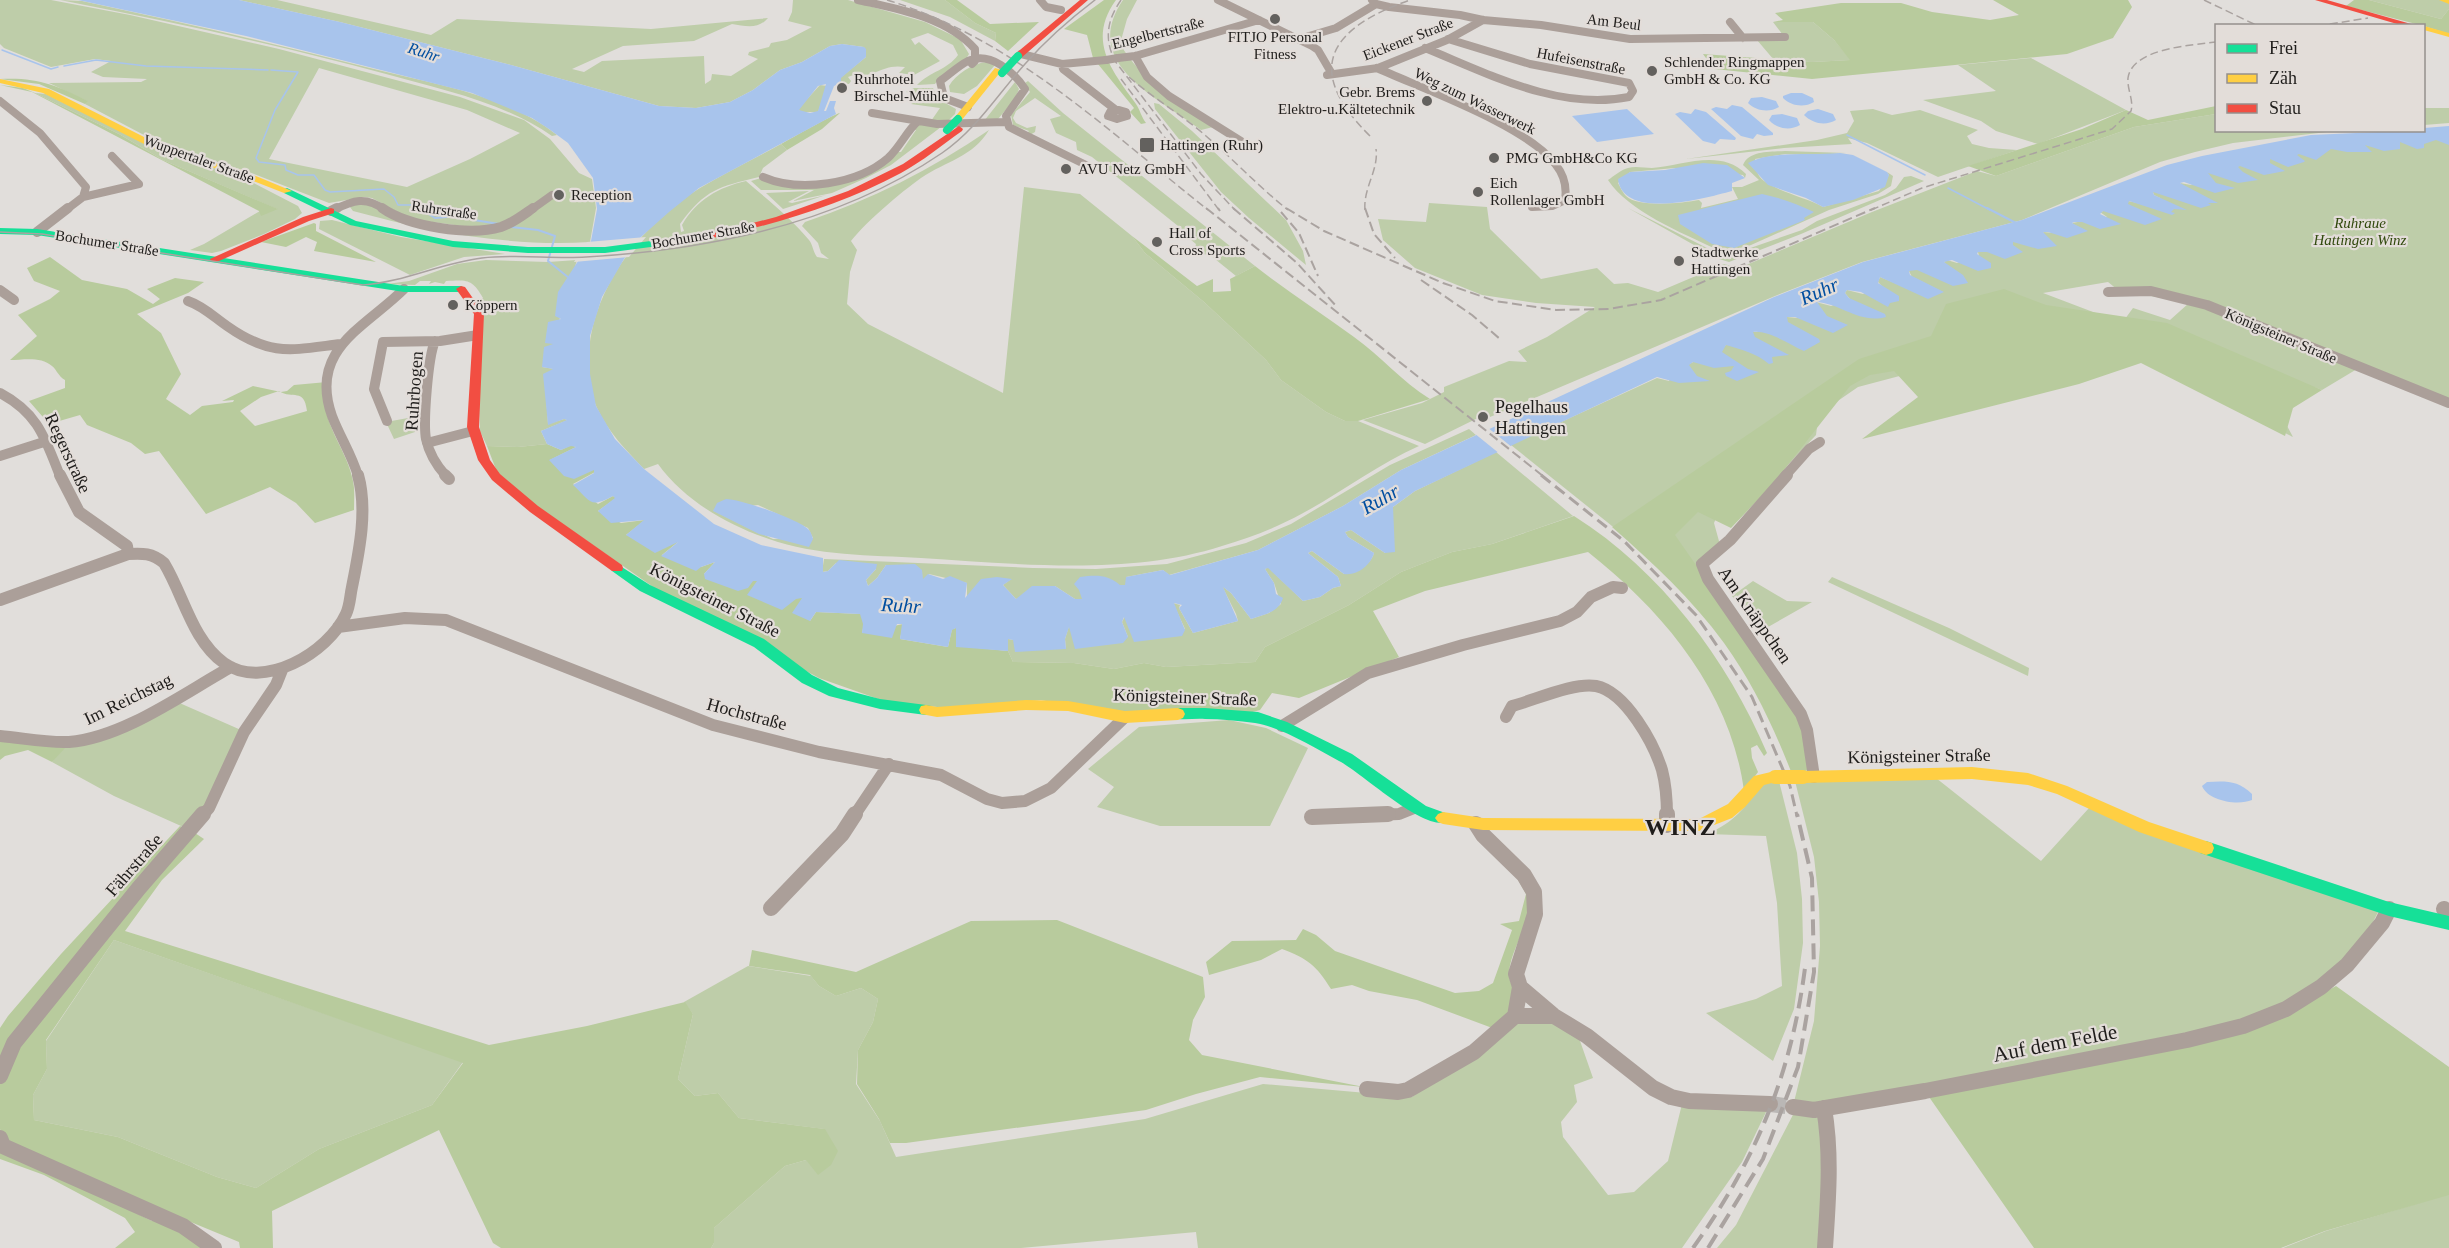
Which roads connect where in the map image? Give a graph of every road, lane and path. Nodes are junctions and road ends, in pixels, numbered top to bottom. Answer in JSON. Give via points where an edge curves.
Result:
{"nodes":[{"id":1,"x":858,"y":0,"type":"edge"},
{"id":2,"x":1040,"y":0,"type":"edge"},
{"id":3,"x":1075,"y":0,"type":"edge"},
{"id":4,"x":1084,"y":0,"type":"edge"},
{"id":5,"x":1218,"y":0,"type":"edge"},
{"id":6,"x":2319,"y":0,"type":"edge"},
{"id":7,"x":2443,"y":0,"type":"edge"},
{"id":8,"x":1374,"y":2,"type":"edge"},
{"id":9,"x":2449,"y":3,"type":"edge"},
{"id":10,"x":1060,"y":10,"type":"junction"},
{"id":11,"x":1259,"y":20,"type":"junction"},
{"id":12,"x":1483,"y":20,"type":"junction"},
{"id":13,"x":1730,"y":22,"type":"dead end"},
{"id":14,"x":2408,"y":24,"type":"edge"},
{"id":15,"x":2425,"y":28,"type":"edge"},
{"id":16,"x":2449,"y":35,"type":"edge"},
{"id":17,"x":1785,"y":37,"type":"dead end"},
{"id":18,"x":1743,"y":38,"type":"junction"},
{"id":19,"x":1299,"y":39,"type":"junction"},
{"id":20,"x":1448,"y":39,"type":"junction"},
{"id":21,"x":1425,"y":48,"type":"junction"},
{"id":22,"x":1019,"y":52,"type":"junction"},
{"id":23,"x":1135,"y":56,"type":"junction"},
{"id":24,"x":976,"y":58,"type":"junction"},
{"id":25,"x":1062,"y":64,"type":"junction"},
{"id":26,"x":1377,"y":68,"type":"junction"},
{"id":27,"x":0,"y":81,"type":"edge"},
{"id":28,"x":943,"y":95,"type":"junction"},
{"id":29,"x":954,"y":98,"type":"junction"},
{"id":30,"x":0,"y":101,"type":"edge"},
{"id":31,"x":1116,"y":110,"type":"dead end"},
{"id":32,"x":872,"y":112,"type":"dead end"},
{"id":33,"x":968,"y":112,"type":"junction"},
{"id":34,"x":918,"y":121,"type":"junction"},
{"id":35,"x":1005,"y":122,"type":"junction"},
{"id":36,"x":1244,"y":143,"type":"dead end"},
{"id":37,"x":112,"y":156,"type":"dead end"},
{"id":38,"x":1086,"y":165,"type":"dead end"},
{"id":39,"x":763,"y":177,"type":"dead end"},
{"id":40,"x":552,"y":195,"type":"dead end"},
{"id":41,"x":83,"y":197,"type":"junction"},
{"id":42,"x":308,"y":201,"type":"junction"},
{"id":43,"x":1532,"y":207,"type":"dead end"},
{"id":44,"x":331,"y":211,"type":"junction"},
{"id":45,"x":298,"y":221,"type":"junction"},
{"id":46,"x":0,"y":231,"type":"edge"},
{"id":47,"x":281,"y":231,"type":"junction"},
{"id":48,"x":37,"y":232,"type":"junction"},
{"id":49,"x":220,"y":260,"type":"junction"},
{"id":50,"x":458,"y":287,"type":"joint"},
{"id":51,"x":404,"y":289,"type":"junction"},
{"id":52,"x":0,"y":290,"type":"edge"},
{"id":53,"x":2108,"y":292,"type":"dead end"},
{"id":54,"x":14,"y":300,"type":"dead end"},
{"id":55,"x":188,"y":302,"type":"dead end"},
{"id":56,"x":478,"y":335,"type":"junction"},
{"id":57,"x":435,"y":341,"type":"junction"},
{"id":58,"x":341,"y":344,"type":"junction"},
{"id":59,"x":0,"y":393,"type":"edge"},
{"id":60,"x":2449,"y":403,"type":"edge"},
{"id":61,"x":387,"y":421,"type":"dead end"},
{"id":62,"x":473,"y":432,"type":"junction"},
{"id":63,"x":47,"y":441,"type":"junction"},
{"id":64,"x":1820,"y":442,"type":"dead end"},
{"id":65,"x":427,"y":443,"type":"junction"},
{"id":66,"x":0,"y":456,"type":"edge"},
{"id":67,"x":449,"y":479,"type":"dead end"},
{"id":68,"x":128,"y":554,"type":"junction"},
{"id":69,"x":1622,"y":588,"type":"dead end"},
{"id":70,"x":0,"y":600,"type":"edge"},
{"id":71,"x":338,"y":627,"type":"junction"},
{"id":72,"x":231,"y":667,"type":"junction"},
{"id":73,"x":282,"y":670,"type":"junction"},
{"id":74,"x":1125,"y":717,"type":"junction"},
{"id":75,"x":1506,"y":717,"type":"dead end"},
{"id":76,"x":1282,"y":726,"type":"junction"},
{"id":77,"x":0,"y":736,"type":"edge"},
{"id":78,"x":889,"y":764,"type":"junction"},
{"id":79,"x":1809,"y":777,"type":"junction"},
{"id":80,"x":1417,"y":812,"type":"junction"},
{"id":81,"x":1312,"y":817,"type":"dead end"},
{"id":82,"x":1476,"y":824,"type":"junction"},
{"id":83,"x":1667,"y":825,"type":"junction"},
{"id":84,"x":771,"y":908,"type":"dead end"},
{"id":85,"x":2389,"y":909,"type":"junction"},
{"id":86,"x":2447,"y":916,"type":"edge"},
{"id":87,"x":1520,"y":987,"type":"junction"},
{"id":88,"x":1515,"y":1016,"type":"junction"},
{"id":89,"x":1554,"y":1016,"type":"junction"},
{"id":90,"x":0,"y":1076,"type":"edge"},
{"id":91,"x":1367,"y":1089,"type":"dead end"},
{"id":92,"x":1770,"y":1104,"type":"tunnel mouth"},
{"id":93,"x":1793,"y":1107,"type":"tunnel mouth"},
{"id":94,"x":1824,"y":1108,"type":"junction"},
{"id":95,"x":0,"y":1138,"type":"edge"},
{"id":96,"x":214,"y":1248,"type":"edge"},
{"id":97,"x":1825,"y":1248,"type":"edge"}],
"edges":[{"from":1,"to":24,"type":"street","via":[[950,29],[970,43]]},
{"from":2,"to":10,"type":"street","via":[[1046,7]]},
{"from":3,"to":10,"type":"street"},
{"from":4,"to":22,"type":"street"},
{"from":5,"to":11,"type":"street"},
{"from":6,"to":14,"type":"street"},
{"from":7,"to":9,"type":"street"},
{"from":8,"to":12,"type":"street","name":"Eickener Straße"},
{"from":8,"to":19,"type":"street","via":[[1340,26]]},
{"from":10,"to":22,"type":"street"},
{"from":11,"to":19,"type":"street"},
{"from":11,"to":23,"type":"street","name":"Engelbertstraße"},
{"from":12,"to":18,"type":"street","name":"Am Beul","via":[[1630,39]]},
{"from":12,"to":20,"type":"street","name":"Eickener Straße"},
{"from":13,"to":18,"type":"street"},
{"from":15,"to":16,"type":"street"},
{"from":17,"to":18,"type":"street","name":"Am Beul"},
{"from":19,"to":26,"type":"street","name":"Eickener Straße","via":[[1318,50],[1329,75]]},
{"from":20,"to":21,"type":"street","name":"Eickener Straße"},
{"from":20,"to":21,"type":"street","name":"Hufeisenstraße","via":[[1530,64],[1629,83],[1633,91],[1629,97],[1617,100],[1564,97]]},
{"from":21,"to":26,"type":"street","name":"Eickener Straße"},
{"from":22,"to":25,"type":"street"},
{"from":22,"to":33,"type":"street","name":"Bochumer Straße"},
{"from":23,"to":25,"type":"street","name":"Engelbertstraße","bridge":true},
{"from":23,"to":36,"type":"street","via":[[1147,77],[1169,96]]},
{"from":24,"to":28,"type":"street","via":[[942,86]]},
{"from":24,"to":35,"type":"street","via":[[995,61],[1024,87],[1022,97],[1008,112]]},
{"from":25,"to":31,"type":"street","via":[[1063,69]]},
{"from":26,"to":43,"type":"street","name":"Weg zum Wasserwerk","via":[[1484,117],[1531,142],[1551,158],[1561,173],[1565,200],[1552,206]]},
{"from":27,"to":42,"type":"street","name":"Wuppertaler Straße","via":[[39,87],[172,152],[235,170]]},
{"from":28,"to":29,"type":"street"},
{"from":28,"to":33,"type":"street"},
{"from":29,"to":33,"type":"street"},
{"from":29,"to":33,"type":"street"},
{"from":30,"to":41,"type":"street","via":[[40,134],[85,184]]},
{"from":32,"to":34,"type":"street"},
{"from":33,"to":44,"type":"street","name":"Bochumer Straße","via":[[915,156],[844,193],[797,212],[668,238],[527,248],[436,236]]},
{"from":34,"to":35,"type":"street"},
{"from":34,"to":39,"type":"street","via":[[889,157],[856,176],[788,184]]},
{"from":35,"to":38,"type":"street","via":[[1017,133]]},
{"from":37,"to":41,"type":"street","via":[[140,184]]},
{"from":40,"to":44,"type":"street","name":"Ruhrstraße","via":[[504,225],[481,229],[424,224],[395,216],[369,200],[351,202]]},
{"from":41,"to":48,"type":"street"},
{"from":42,"to":44,"type":"street","name":"Wuppertaler Straße"},
{"from":42,"to":45,"type":"street","via":[[308,210]]},
{"from":44,"to":45,"type":"street"},
{"from":44,"to":47,"type":"street","via":[[325,217]]},
{"from":45,"to":47,"type":"street"},
{"from":46,"to":48,"type":"street","name":"Bochumer Straße"},
{"from":47,"to":49,"type":"street"},
{"from":48,"to":49,"type":"street","name":"Bochumer Straße"},
{"from":49,"to":51,"type":"street","name":"Bochumer Straße"},
{"from":50,"to":51,"type":"street","name":"Bochumer Straße"},
{"from":50,"to":56,"type":"street","name":"Königsteiner Straße","via":[[479,310]]},
{"from":51,"to":58,"type":"street","via":[[357,326]]},
{"from":52,"to":54,"type":"street"},
{"from":53,"to":60,"type":"street","name":"Königsteiner Straße","via":[[2151,291],[2207,305]]},
{"from":55,"to":58,"type":"street","via":[[199,304],[265,349],[286,351]]},
{"from":56,"to":57,"type":"street","name":"Ruhrbogen"},
{"from":56,"to":62,"type":"street","name":"Königsteiner Straße"},
{"from":57,"to":61,"type":"street","name":"Ruhrbogen","via":[[383,342],[374,389]]},
{"from":57,"to":65,"type":"street","name":"Ruhrbogen"},
{"from":58,"to":71,"type":"street","via":[[326,393],[331,416],[361,484],[362,513],[348,605]]},
{"from":59,"to":63,"type":"street","name":"Regerstraße","via":[[33,415]]},
{"from":62,"to":65,"type":"street","name":"Ruhrbogen"},
{"from":62,"to":74,"type":"street","name":"Königsteiner Straße","via":[[491,470],[534,509],[645,588],[759,643],[817,685],[861,700],[920,711],[1033,705]]},
{"from":63,"to":66,"type":"street"},
{"from":63,"to":68,"type":"street","name":"Regerstraße","via":[[74,506],[127,546]]},
{"from":64,"to":79,"type":"street","name":"Am Knäppchen","via":[[1809,449],[1730,540],[1702,564],[1708,579],[1801,714],[1807,730]]},
{"from":65,"to":67,"type":"street","name":"Ruhrbogen"},
{"from":68,"to":70,"type":"street"},
{"from":68,"to":72,"type":"street","via":[[147,553],[164,563],[205,645]]},
{"from":69,"to":76,"type":"street","via":[[1613,587],[1591,597],[1577,612],[1560,621],[1368,673]]},
{"from":71,"to":73,"type":"street","via":[[311,652]]},
{"from":71,"to":78,"type":"street","name":"Hochstraße","via":[[407,616],[438,618],[705,723],[819,752]]},
{"from":72,"to":73,"type":"street","via":[[254,672]]},
{"from":72,"to":77,"type":"street","name":"Im Reichstag","via":[[125,724],[81,741]]},
{"from":73,"to":90,"type":"street","name":"Fährstraße","via":[[244,732],[209,808],[14,1043]]},
{"from":74,"to":76,"type":"street","name":"Königsteiner Straße","via":[[1233,714]]},
{"from":74,"to":78,"type":"street","name":"Hochstraße","via":[[1051,788],[1019,803],[998,802],[945,777]]},
{"from":75,"to":83,"type":"street","via":[[1512,706],[1581,687],[1594,685],[1609,691],[1643,730],[1660,763],[1667,797]]},
{"from":76,"to":80,"type":"street","name":"Königsteiner Straße","via":[[1347,758]]},
{"from":78,"to":84,"type":"street","via":[[842,834]]},
{"from":79,"to":83,"type":"street","name":"Königsteiner Straße","bridge":true,"via":[[1760,780],[1741,805],[1717,820],[1700,825]]},
{"from":79,"to":85,"type":"street","name":"Königsteiner Straße","via":[[1972,773],[2028,779],[2144,827]]},
{"from":80,"to":81,"type":"street","name":"Königsteiner Straße"},
{"from":80,"to":82,"type":"street","name":"Königsteiner Straße"},
{"from":82,"to":83,"type":"street","name":"Königsteiner Straße"},
{"from":82,"to":87,"type":"street","via":[[1524,875],[1534,892],[1535,914],[1516,974]]},
{"from":85,"to":86,"type":"street","name":"Königsteiner Straße"},
{"from":85,"to":94,"type":"street","name":"Auf dem Felde","via":[[2347,965],[2321,987],[2286,1009],[2243,1026],[2164,1045]]},
{"from":87,"to":88,"type":"street"},
{"from":87,"to":89,"type":"street"},
{"from":88,"to":89,"type":"street"},
{"from":88,"to":91,"type":"street","via":[[1474,1052],[1408,1090]]},
{"from":89,"to":92,"type":"street","via":[[1671,1097]]},
{"from":93,"to":94,"type":"street","name":"Auf dem Felde"},
{"from":94,"to":97,"type":"street","via":[[1829,1174]]},
{"from":95,"to":96,"type":"street","via":[[3,1146],[183,1226]]}]}
